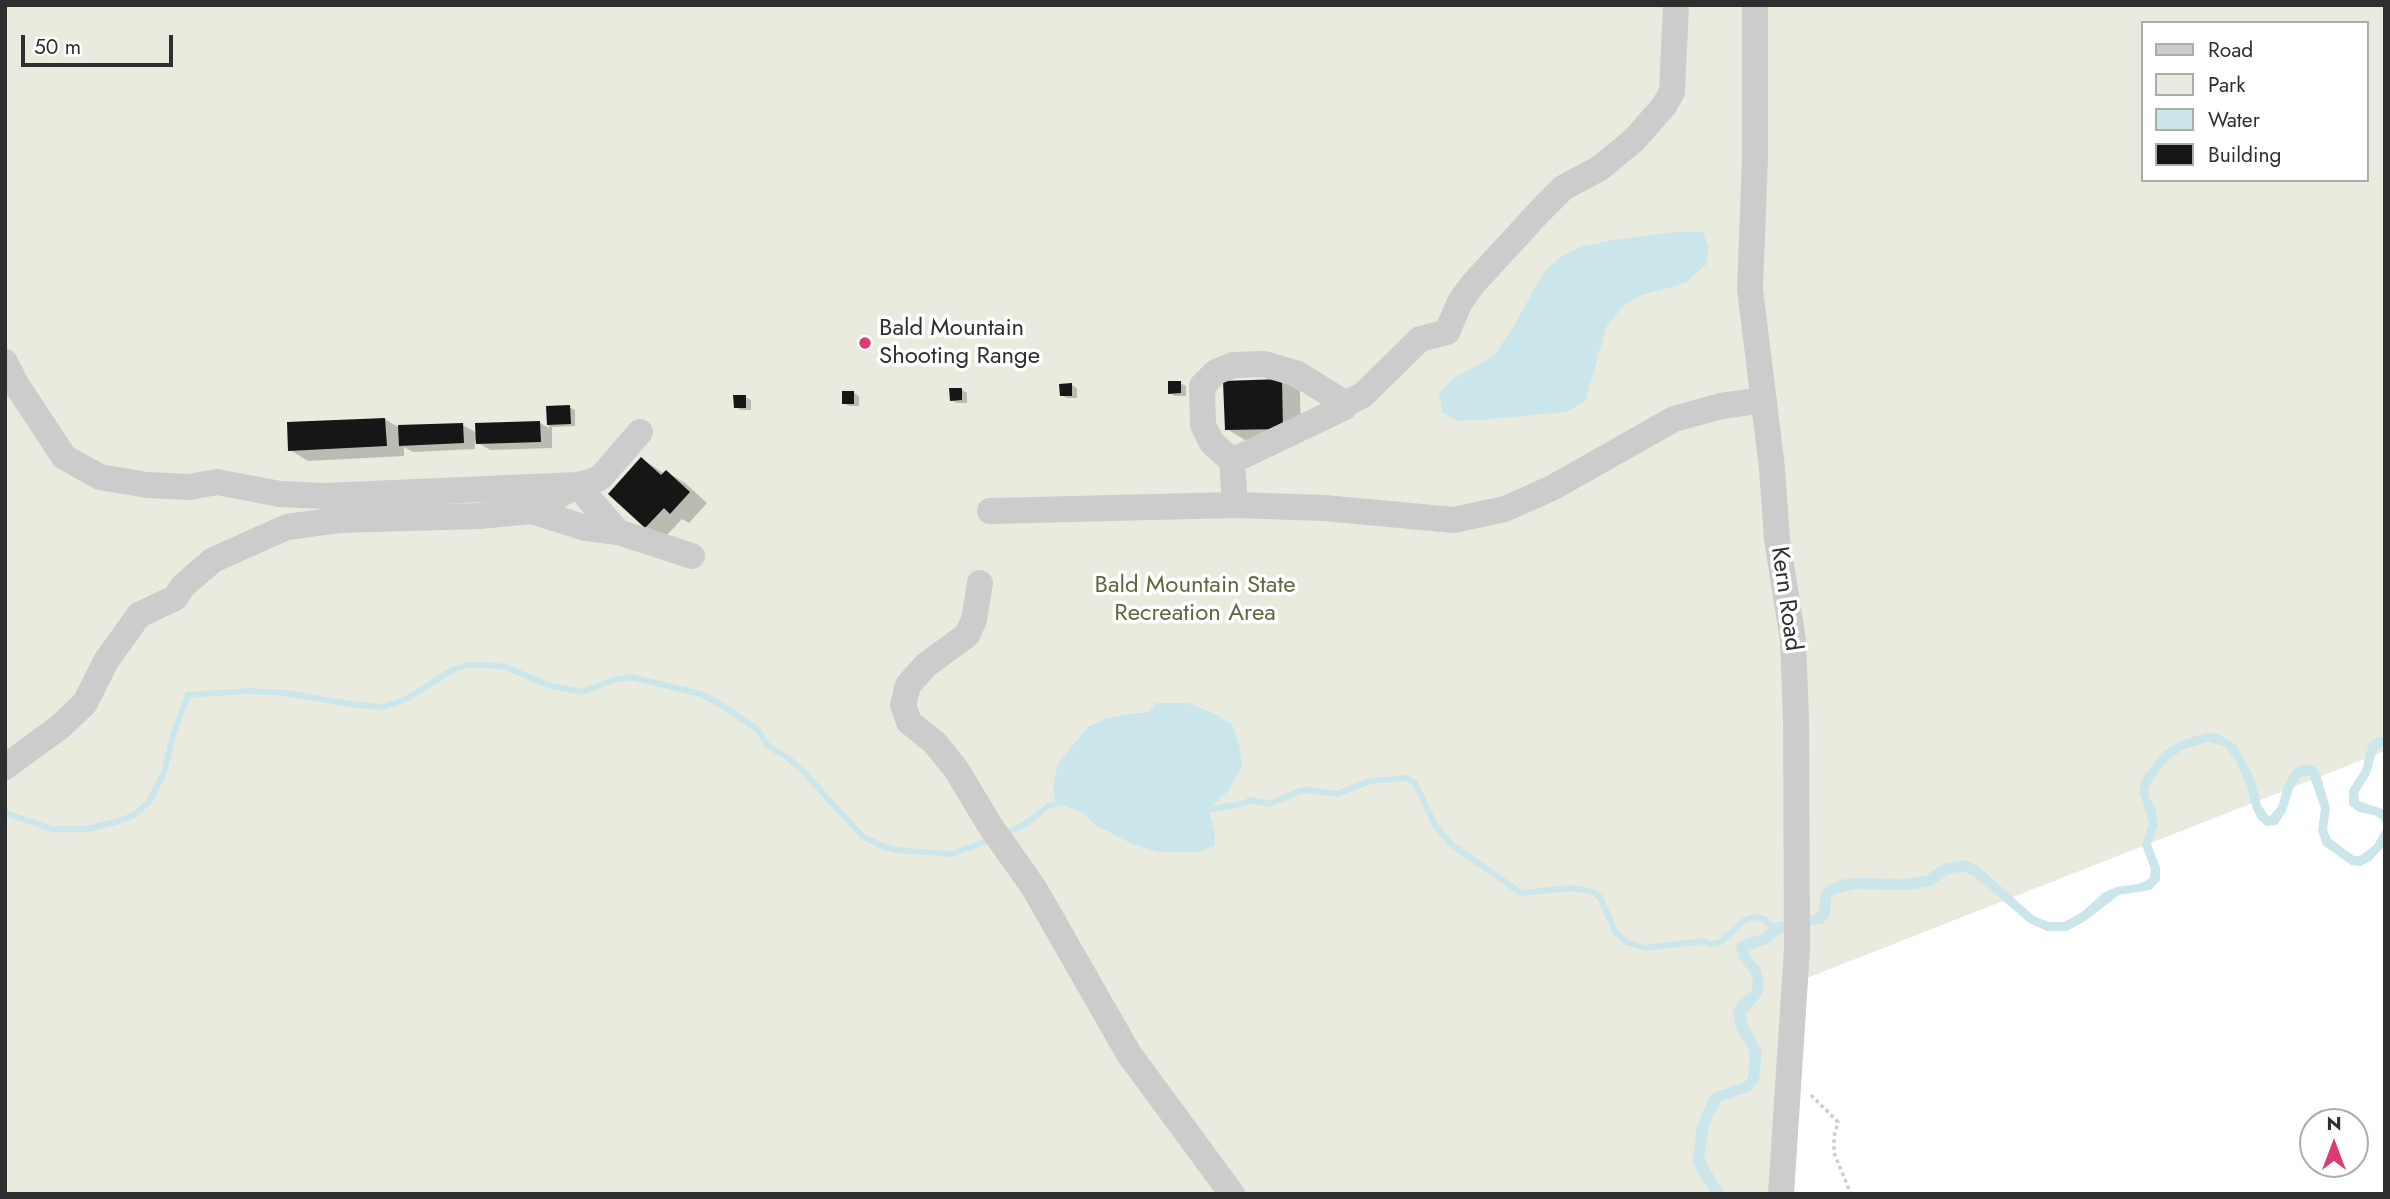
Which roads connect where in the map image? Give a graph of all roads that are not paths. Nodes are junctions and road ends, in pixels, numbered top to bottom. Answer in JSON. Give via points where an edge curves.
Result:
{"nodes":[{"id":1,"x":1676,"y":5,"type":"edge"},
{"id":2,"x":1755,"y":5,"type":"edge"},
{"id":3,"x":5,"y":362,"type":"edge"},
{"id":4,"x":1764,"y":400,"type":"junction"},
{"id":5,"x":1349,"y":402,"type":"junction"},
{"id":6,"x":640,"y":432,"type":"dead end"},
{"id":7,"x":1232,"y":461,"type":"junction"},
{"id":8,"x":577,"y":485,"type":"junction"},
{"id":9,"x":1235,"y":505,"type":"junction"},
{"id":10,"x":532,"y":511,"type":"junction"},
{"id":11,"x":990,"y":511,"type":"dead end"},
{"id":12,"x":618,"y":532,"type":"junction"},
{"id":13,"x":692,"y":555,"type":"dead end"},
{"id":14,"x":980,"y":583,"type":"dead end"},
{"id":15,"x":5,"y":767,"type":"edge"},
{"id":16,"x":1231,"y":1194,"type":"edge"},
{"id":17,"x":1781,"y":1194,"type":"edge"}],
"edges":[{"from":1,"to":5,"type":"street","via":[[1672,92],[1664,106],[1634,140],[1600,168],[1563,188],[1541,210],[1472,285],[1447,332],[1420,339],[1363,396]]},
{"from":2,"to":4,"type":"street","name":"Kern Road","via":[[1750,289]]},
{"from":3,"to":8,"type":"street","via":[[64,457],[100,477],[189,487],[217,482],[280,494],[324,496]]},
{"from":4,"to":9,"type":"street","via":[[1674,419],[1552,488],[1505,509],[1454,520]]},
{"from":4,"to":17,"type":"street","name":"Kern Road","via":[[1777,539],[1793,640],[1797,949]]},
{"from":5,"to":7,"type":"street"},
{"from":5,"to":7,"type":"street","via":[[1298,374],[1264,364],[1233,365],[1216,372],[1202,386],[1203,425],[1212,443]]},
{"from":6,"to":8,"type":"street","via":[[601,477]]},
{"from":7,"to":9,"type":"street"},
{"from":8,"to":10,"type":"street"},
{"from":8,"to":12,"type":"street"},
{"from":9,"to":11,"type":"street"},
{"from":10,"to":12,"type":"street","via":[[586,528]]},
{"from":10,"to":15,"type":"street","via":[[339,520],[287,527],[213,560],[175,598],[139,615],[106,661],[85,703]]},
{"from":12,"to":13,"type":"street"},
{"from":14,"to":16,"type":"street","via":[[967,635],[926,665],[908,685],[904,705],[909,722],[935,743],[956,769],[1034,888],[1129,1054]]}]}
